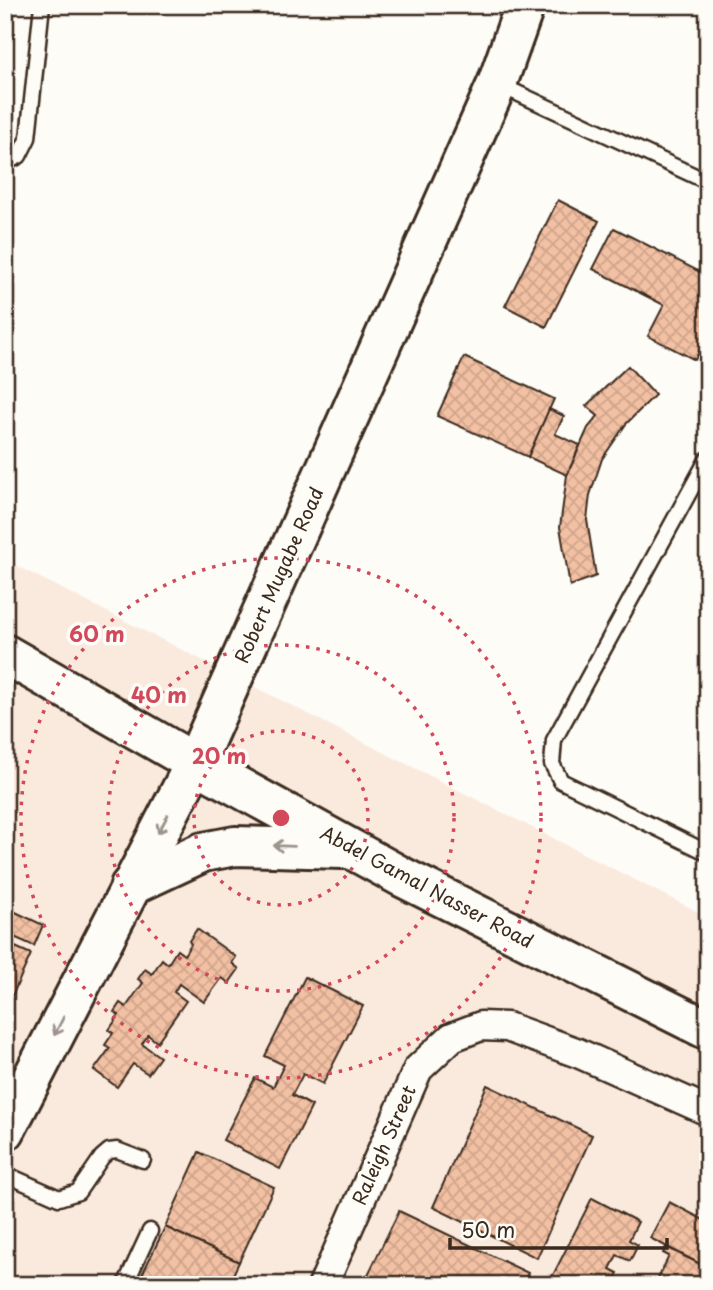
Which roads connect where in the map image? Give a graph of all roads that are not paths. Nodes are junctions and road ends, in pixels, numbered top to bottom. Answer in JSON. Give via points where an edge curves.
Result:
{"nodes":[{"id":1,"x":41,"y":5,"type":"edge"},
{"id":2,"x":525,"y":5,"type":"edge"},
{"id":3,"x":497,"y":84,"type":"junction"},
{"id":4,"x":5,"y":163,"type":"edge"},
{"id":5,"x":708,"y":182,"type":"edge"},
{"id":6,"x":708,"y":458,"type":"edge"},
{"id":7,"x":5,"y":653,"type":"edge"},
{"id":8,"x":195,"y":763,"type":"junction"},
{"id":9,"x":352,"y":849,"type":"junction"},
{"id":10,"x":708,"y":853,"type":"edge"},
{"id":11,"x":131,"y":886,"type":"junction"},
{"id":12,"x":708,"y":1030,"type":"edge"},
{"id":13,"x":708,"y":1111,"type":"edge"},
{"id":14,"x":5,"y":1131,"type":"edge"},
{"id":15,"x":142,"y":1160,"type":"dead end"},
{"id":16,"x":5,"y":1174,"type":"edge"},
{"id":17,"x":150,"y":1231,"type":"dead end"},
{"id":18,"x":125,"y":1285,"type":"edge"},
{"id":19,"x":323,"y":1285,"type":"edge"}],
"edges":[{"from":1,"to":4,"type":"lane","via":[[28,138],[19,156]]},
{"from":2,"to":3,"type":"main road","name":"Robert Mugabe Road"},
{"from":3,"to":5,"type":"lane"},
{"from":3,"to":8,"type":"main road","name":"Robert Mugabe Road"},
{"from":6,"to":10,"type":"lane","via":[[554,740],[552,764],[561,780]]},
{"from":7,"to":8,"type":"main road","name":"Abdel Gamal Nasser Road"},
{"from":8,"to":9,"type":"main road","name":"Abdel Gamal Nasser Road"},
{"from":8,"to":11,"type":"main road","name":"Robert Mugabe Road","one_way":true},
{"from":9,"to":11,"type":"main road","one_way":true,"via":[[235,846],[203,852]]},
{"from":9,"to":12,"type":"main road","name":"Abdel Gamal Nasser Road"},
{"from":11,"to":14,"type":"main road","name":"Robert Mugabe Road","one_way":true},
{"from":13,"to":19,"type":"street","name":"Raleigh Street","via":[[579,1053],[507,1027],[481,1026],[452,1037],[418,1069]]},
{"from":15,"to":16,"type":"lane","via":[[109,1151],[78,1192],[59,1198]]},
{"from":17,"to":18,"type":"lane"}]}
